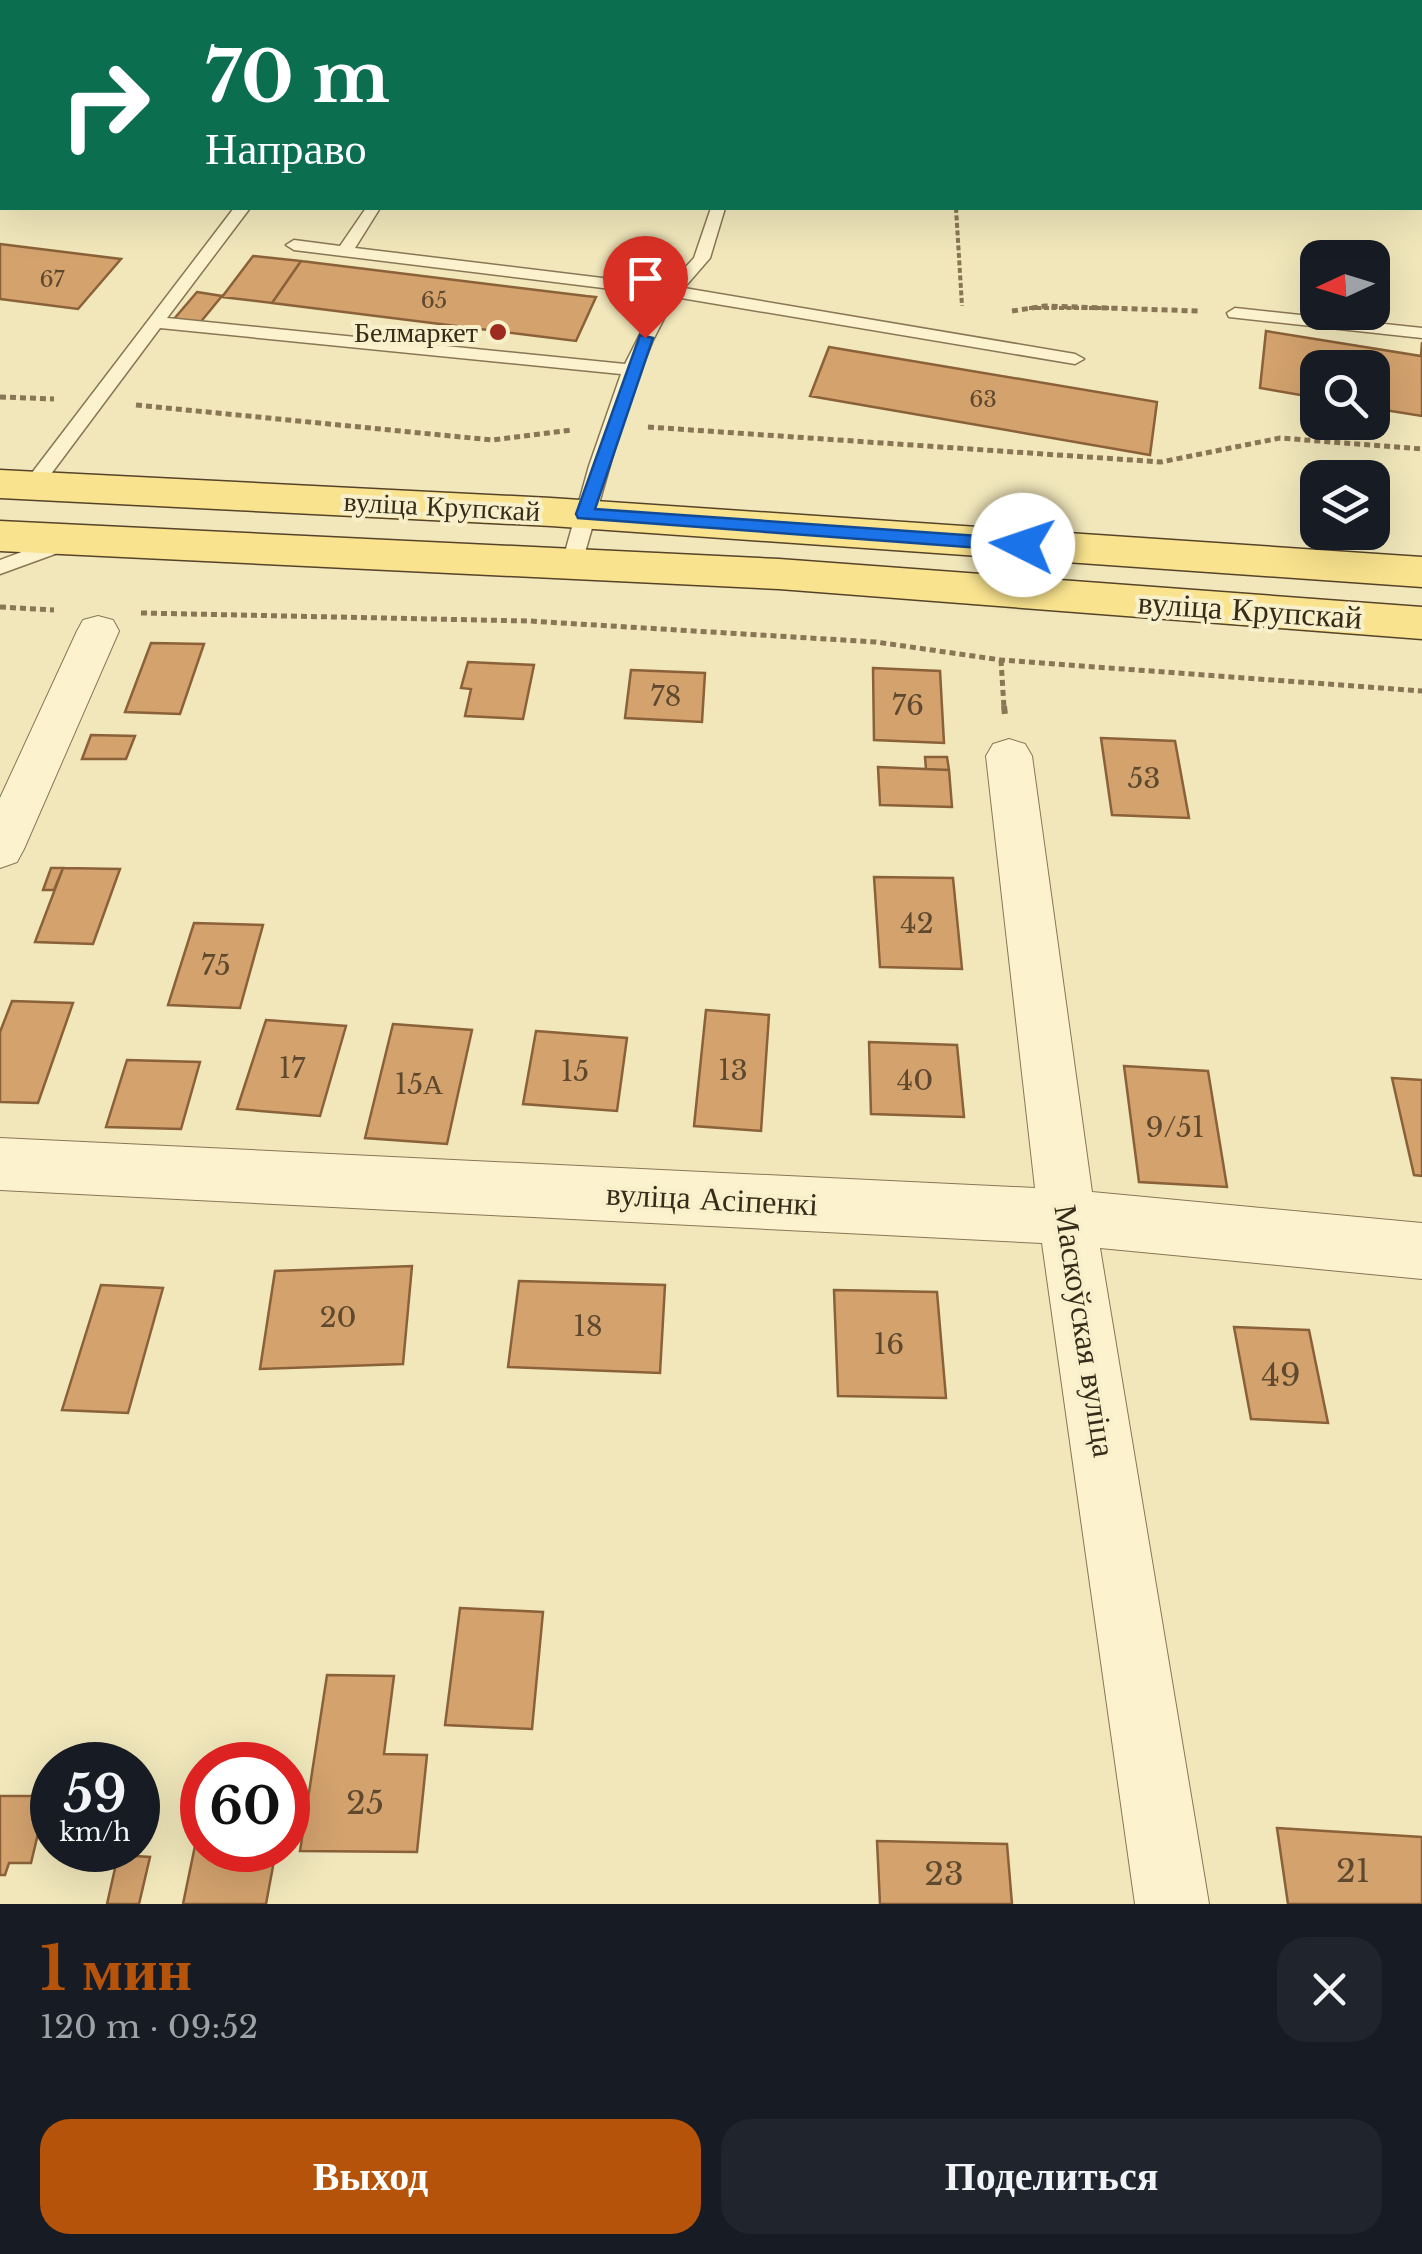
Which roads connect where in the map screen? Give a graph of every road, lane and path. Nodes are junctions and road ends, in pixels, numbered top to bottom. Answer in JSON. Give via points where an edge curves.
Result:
{"nodes":[{"id":1,"x":240,"y":210,"type":"edge"},
{"id":2,"x":373,"y":210,"type":"edge"},
{"id":3,"x":717,"y":210,"type":"edge"},
{"id":4,"x":956,"y":210,"type":"edge"},
{"id":5,"x":294,"y":245,"type":"dead end"},
{"id":6,"x":345,"y":251,"type":"junction"},
{"id":7,"x":670,"y":291,"type":"junction"},
{"id":8,"x":1235,"y":312,"type":"joint"},
{"id":9,"x":963,"y":318,"type":"junction"},
{"id":10,"x":152,"y":322,"type":"junction"},
{"id":11,"x":1422,"y":333,"type":"edge"},
{"id":12,"x":961,"y":340,"type":"junction"},
{"id":13,"x":1075,"y":359,"type":"dead end"},
{"id":14,"x":631,"y":370,"type":"junction"},
{"id":15,"x":0,"y":396,"type":"edge"},
{"id":16,"x":94,"y":401,"type":"junction"},
{"id":17,"x":613,"y":424,"type":"junction"},
{"id":18,"x":1422,"y":448,"type":"edge"},
{"id":19,"x":16,"y":485,"type":"edge"},
{"id":20,"x":584,"y":514,"type":"junction"},
{"id":21,"x":0,"y":536,"type":"edge"},
{"id":22,"x":78,"y":538,"type":"junction"},
{"id":23,"x":572,"y":563,"type":"junction"},
{"id":24,"x":0,"y":567,"type":"edge"},
{"id":25,"x":1422,"y":572,"type":"edge"},
{"id":26,"x":0,"y":607,"type":"edge"},
{"id":27,"x":98,"y":618,"type":"junction"},
{"id":28,"x":1422,"y":623,"type":"edge"},
{"id":29,"x":1422,"y":691,"type":"edge"},
{"id":30,"x":1009,"y":756,"type":"dead end"},
{"id":31,"x":0,"y":849,"type":"edge"},
{"id":32,"x":0,"y":1164,"type":"edge"},
{"id":33,"x":1067,"y":1216,"type":"junction"},
{"id":34,"x":1422,"y":1252,"type":"edge"},
{"id":35,"x":1172,"y":1904,"type":"edge"}],
"edges":[{"from":1,"to":10,"type":"lane"},
{"from":2,"to":6,"type":"lane"},
{"from":3,"to":7,"type":"lane","via":[[698,265]]},
{"from":4,"to":9,"type":"path"},
{"from":5,"to":6,"type":"lane"},
{"from":6,"to":7,"type":"lane"},
{"from":7,"to":12,"type":"lane"},
{"from":7,"to":14,"type":"lane"},
{"from":8,"to":9,"type":"path","via":[[1045,306]]},
{"from":8,"to":11,"type":"lane"},
{"from":9,"to":12,"type":"path"},
{"from":10,"to":14,"type":"lane"},
{"from":10,"to":16,"type":"lane"},
{"from":12,"to":13,"type":"lane"},
{"from":14,"to":17,"type":"lane"},
{"from":15,"to":16,"type":"path"},
{"from":16,"to":17,"type":"path","via":[[492,440]]},
{"from":16,"to":19,"type":"lane"},
{"from":17,"to":18,"type":"path","via":[[1160,462],[1280,438]]},
{"from":17,"to":20,"type":"lane"},
{"from":19,"to":20,"type":"main road","name":"вуліца Крупскай"},
{"from":20,"to":23,"type":"lane"},
{"from":20,"to":25,"type":"main road","name":"вуліца Крупскай"},
{"from":21,"to":22,"type":"main road","name":"вуліца Крупскай"},
{"from":22,"to":23,"type":"main road","name":"вуліца Крупскай"},
{"from":22,"to":24,"type":"lane"},
{"from":23,"to":28,"type":"main road","name":"вуліца Крупскай"},
{"from":26,"to":27,"type":"path"},
{"from":27,"to":29,"type":"path","via":[[529,621],[876,642],[1001,660]]},
{"from":27,"to":31,"type":"street"},
{"from":30,"to":33,"type":"street","name":"Маскоўская вуліца"},
{"from":32,"to":33,"type":"street","name":"вуліца Асіпенкі"},
{"from":33,"to":34,"type":"street","name":"вуліца Асіпенкі"},
{"from":33,"to":35,"type":"street","name":"Маскоўская вуліца"}]}
